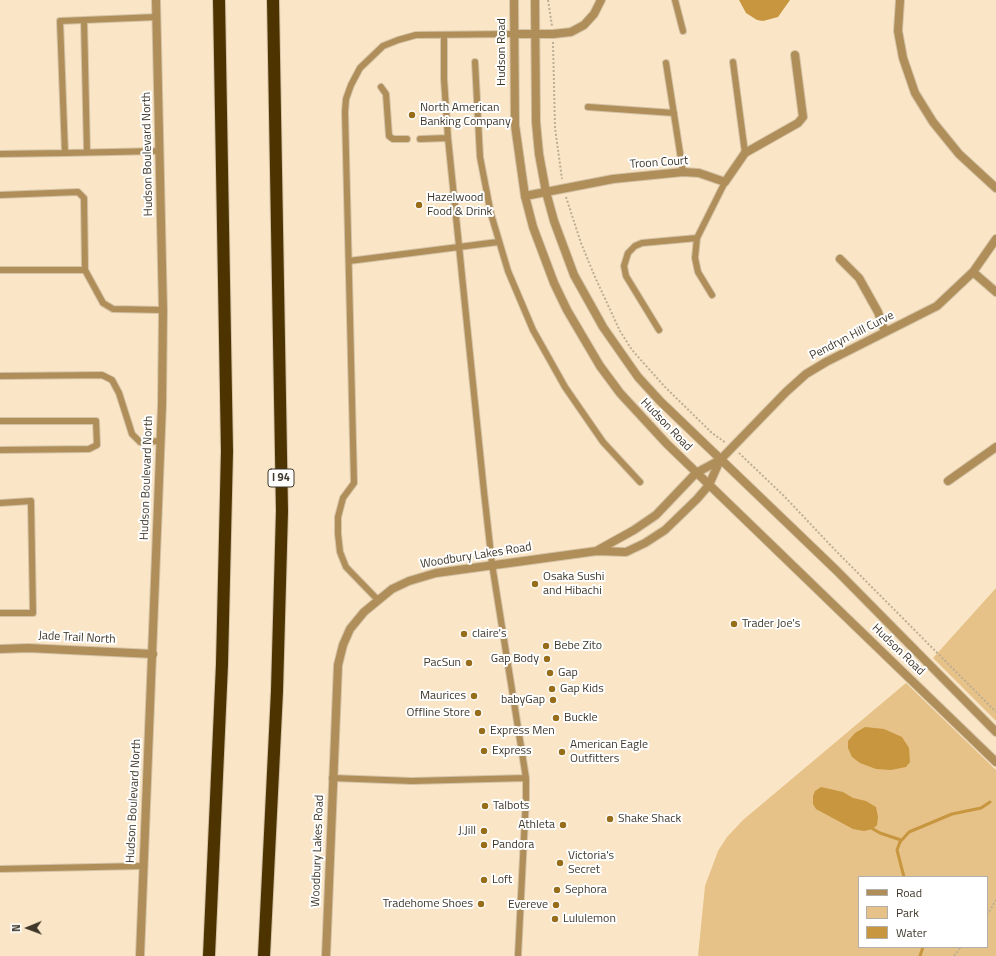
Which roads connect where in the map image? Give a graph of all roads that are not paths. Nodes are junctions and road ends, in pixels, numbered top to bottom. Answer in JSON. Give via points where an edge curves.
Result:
{"nodes":[{"id":1,"x":156,"y":0,"type":"edge"},
{"id":2,"x":219,"y":0,"type":"edge"},
{"id":3,"x":273,"y":0,"type":"edge"},
{"id":4,"x":514,"y":0,"type":"edge"},
{"id":5,"x":535,"y":0,"type":"edge"},
{"id":6,"x":601,"y":0,"type":"edge"},
{"id":7,"x":675,"y":0,"type":"edge"},
{"id":8,"x":900,"y":0,"type":"edge"},
{"id":9,"x":156,"y":17,"type":"junction"},
{"id":10,"x":84,"y":20,"type":"junction"},
{"id":11,"x":683,"y":31,"type":"dead end"},
{"id":12,"x":514,"y":34,"type":"junction"},
{"id":13,"x":535,"y":34,"type":"junction"},
{"id":14,"x":444,"y":35,"type":"junction"},
{"id":15,"x":795,"y":55,"type":"dead end"},
{"id":16,"x":475,"y":62,"type":"dead end"},
{"id":17,"x":733,"y":62,"type":"dead end"},
{"id":18,"x":666,"y":63,"type":"dead end"},
{"id":19,"x":381,"y":87,"type":"dead end"},
{"id":20,"x":588,"y":107,"type":"dead end"},
{"id":21,"x":674,"y":113,"type":"junction"},
{"id":22,"x":448,"y":138,"type":"junction"},
{"id":23,"x":407,"y":139,"type":"dead end"},
{"id":24,"x":420,"y":139,"type":"dead end"},
{"id":25,"x":160,"y":151,"type":"junction"},
{"id":26,"x":87,"y":152,"type":"junction"},
{"id":27,"x":65,"y":153,"type":"junction"},
{"id":28,"x":745,"y":153,"type":"junction"},
{"id":29,"x":0,"y":154,"type":"edge"},
{"id":30,"x":683,"y":172,"type":"junction"},
{"id":31,"x":725,"y":182,"type":"junction"},
{"id":32,"x":996,"y":188,"type":"edge"},
{"id":33,"x":546,"y":192,"type":"junction"},
{"id":34,"x":0,"y":195,"type":"edge"},
{"id":35,"x":525,"y":196,"type":"junction"},
{"id":36,"x":697,"y":238,"type":"junction"},
{"id":37,"x":996,"y":239,"type":"edge"},
{"id":38,"x":498,"y":242,"type":"junction"},
{"id":39,"x":459,"y":247,"type":"junction"},
{"id":40,"x":840,"y":259,"type":"dead end"},
{"id":41,"x":349,"y":261,"type":"junction"},
{"id":42,"x":0,"y":270,"type":"edge"},
{"id":43,"x":85,"y":270,"type":"junction"},
{"id":44,"x":973,"y":272,"type":"junction"},
{"id":45,"x":996,"y":292,"type":"edge"},
{"id":46,"x":712,"y":295,"type":"dead end"},
{"id":47,"x":163,"y":310,"type":"junction"},
{"id":48,"x":659,"y":330,"type":"dead end"},
{"id":49,"x":885,"y":332,"type":"junction"},
{"id":50,"x":0,"y":376,"type":"edge"},
{"id":51,"x":0,"y":421,"type":"edge"},
{"id":52,"x":161,"y":441,"type":"junction"},
{"id":53,"x":996,"y":447,"type":"edge"},
{"id":54,"x":0,"y":450,"type":"edge"},
{"id":55,"x":720,"y":460,"type":"junction"},
{"id":56,"x":696,"y":473,"type":"junction"},
{"id":57,"x":948,"y":481,"type":"dead end"},
{"id":58,"x":640,"y":482,"type":"dead end"},
{"id":59,"x":709,"y":485,"type":"junction"},
{"id":60,"x":0,"y":502,"type":"edge"},
{"id":61,"x":597,"y":551,"type":"junction"},
{"id":62,"x":492,"y":564,"type":"junction"},
{"id":63,"x":377,"y":599,"type":"junction"},
{"id":64,"x":0,"y":613,"type":"edge"},
{"id":65,"x":0,"y":649,"type":"edge"},
{"id":66,"x":153,"y":654,"type":"junction"},
{"id":67,"x":996,"y":732,"type":"edge"},
{"id":68,"x":996,"y":762,"type":"edge"},
{"id":69,"x":332,"y":778,"type":"junction"},
{"id":70,"x":526,"y":778,"type":"junction"},
{"id":71,"x":143,"y":866,"type":"junction"},
{"id":72,"x":0,"y":869,"type":"edge"},
{"id":73,"x":516,"y":954,"type":"edge"},
{"id":74,"x":140,"y":956,"type":"edge"},
{"id":75,"x":209,"y":956,"type":"edge"},
{"id":76,"x":264,"y":956,"type":"edge"},
{"id":77,"x":326,"y":956,"type":"edge"}],
"edges":[{"from":1,"to":9,"type":"street","name":"Hudson Boulevard North"},
{"from":2,"to":75,"type":"highway","via":[[228,451],[222,664]]},
{"from":3,"to":76,"type":"highway","number":"I 94","via":[[282,511],[277,691]]},
{"from":4,"to":12,"type":"street","name":"Hudson Road"},
{"from":5,"to":13,"type":"street","name":"Hudson Road"},
{"from":6,"to":13,"type":"street","via":[[594,14],[584,25],[571,32]]},
{"from":7,"to":11,"type":"lane"},
{"from":8,"to":32,"type":"street","via":[[898,31],[903,58],[915,94],[933,122],[959,154]]},
{"from":9,"to":10,"type":"lane"},
{"from":9,"to":25,"type":"street","name":"Hudson Boulevard North"},
{"from":10,"to":26,"type":"lane"},
{"from":10,"to":27,"type":"lane","via":[[60,21]]},
{"from":12,"to":13,"type":"street"},
{"from":12,"to":14,"type":"lane"},
{"from":12,"to":35,"type":"street","name":"Hudson Road","via":[[515,125]]},
{"from":13,"to":33,"type":"street","name":"Hudson Road","via":[[536,122]]},
{"from":14,"to":22,"type":"lane"},
{"from":14,"to":41,"type":"lane","via":[[416,35],[382,46],[360,68],[350,85],[345,112]]},
{"from":15,"to":28,"type":"street","via":[[803,117],[798,123]]},
{"from":16,"to":38,"type":"lane","via":[[480,157],[490,214]]},
{"from":17,"to":28,"type":"lane"},
{"from":18,"to":21,"type":"lane"},
{"from":19,"to":23,"type":"lane","via":[[386,94],[389,136],[393,139]]},
{"from":20,"to":21,"type":"lane"},
{"from":21,"to":30,"type":"lane"},
{"from":22,"to":24,"type":"lane"},
{"from":22,"to":39,"type":"lane"},
{"from":25,"to":26,"type":"lane"},
{"from":25,"to":47,"type":"street","name":"Hudson Boulevard North"},
{"from":26,"to":27,"type":"lane"},
{"from":27,"to":29,"type":"lane"},
{"from":28,"to":31,"type":"street"},
{"from":30,"to":31,"type":"street","name":"Troon Court","via":[[699,173]]},
{"from":30,"to":33,"type":"street","name":"Troon Court","via":[[613,179]]},
{"from":31,"to":36,"type":"lane"},
{"from":33,"to":35,"type":"street","name":"Troon Court"},
{"from":33,"to":55,"type":"street","name":"Hudson Road","via":[[566,255],[603,327],[638,377]]},
{"from":34,"to":43,"type":"lane","via":[[78,192],[84,198]]},
{"from":35,"to":56,"type":"street","name":"Hudson Road","via":[[533,227],[554,283],[582,338],[620,393]]},
{"from":36,"to":46,"type":"lane","via":[[695,258],[698,272]]},
{"from":36,"to":48,"type":"lane","via":[[642,244],[635,246],[628,254],[624,266],[626,276]]},
{"from":37,"to":44,"type":"street","name":"Pendryn Hill Curve"},
{"from":38,"to":39,"type":"lane"},
{"from":38,"to":58,"type":"lane","via":[[519,300],[547,358],[599,437]]},
{"from":39,"to":41,"type":"lane"},
{"from":39,"to":62,"type":"lane"},
{"from":40,"to":49,"type":"street","via":[[859,278],[878,312]]},
{"from":41,"to":63,"type":"lane","via":[[354,483],[343,498],[338,517],[340,552],[346,567]]},
{"from":42,"to":43,"type":"lane"},
{"from":43,"to":47,"type":"lane","via":[[103,303],[113,309]]},
{"from":44,"to":45,"type":"street"},
{"from":44,"to":49,"type":"street","name":"Pendryn Hill Curve","via":[[936,306]]},
{"from":47,"to":52,"type":"street","name":"Hudson Boulevard North"},
{"from":49,"to":55,"type":"street","name":"Pendryn Hill Curve","via":[[806,374]]},
{"from":50,"to":52,"type":"lane","via":[[102,375],[112,380],[132,434],[140,442]]},
{"from":51,"to":54,"type":"lane","via":[[96,420],[97,445],[89,449]]},
{"from":52,"to":66,"type":"street","name":"Hudson Boulevard North"},
{"from":53,"to":57,"type":"street"},
{"from":55,"to":56,"type":"street"},
{"from":55,"to":59,"type":"street","name":"Woodbury Lakes Road"},
{"from":55,"to":67,"type":"street","name":"Hudson Road","via":[[836,570]]},
{"from":56,"to":59,"type":"street","name":"Hudson Road"},
{"from":56,"to":61,"type":"street","via":[[656,515]]},
{"from":59,"to":61,"type":"street","name":"Woodbury Lakes Road","via":[[665,530],[645,543],[626,552]]},
{"from":59,"to":68,"type":"street","name":"Hudson Road"},
{"from":60,"to":64,"type":"lane","via":[[31,502],[33,613]]},
{"from":61,"to":62,"type":"street","name":"Woodbury Lakes Road"},
{"from":62,"to":63,"type":"street","name":"Woodbury Lakes Road","via":[[423,576],[392,589]]},
{"from":62,"to":70,"type":"lane"},
{"from":63,"to":69,"type":"street","name":"Woodbury Lakes Road","via":[[350,629],[338,664]]},
{"from":65,"to":66,"type":"street","name":"Jade Trail North","via":[[32,648]]},
{"from":66,"to":71,"type":"street","name":"Hudson Boulevard North"},
{"from":69,"to":70,"type":"lane","via":[[412,781]]},
{"from":69,"to":77,"type":"street","name":"Woodbury Lakes Road"},
{"from":70,"to":73,"type":"lane"},
{"from":71,"to":72,"type":"lane"},
{"from":71,"to":74,"type":"street","name":"Hudson Boulevard North"}]}
